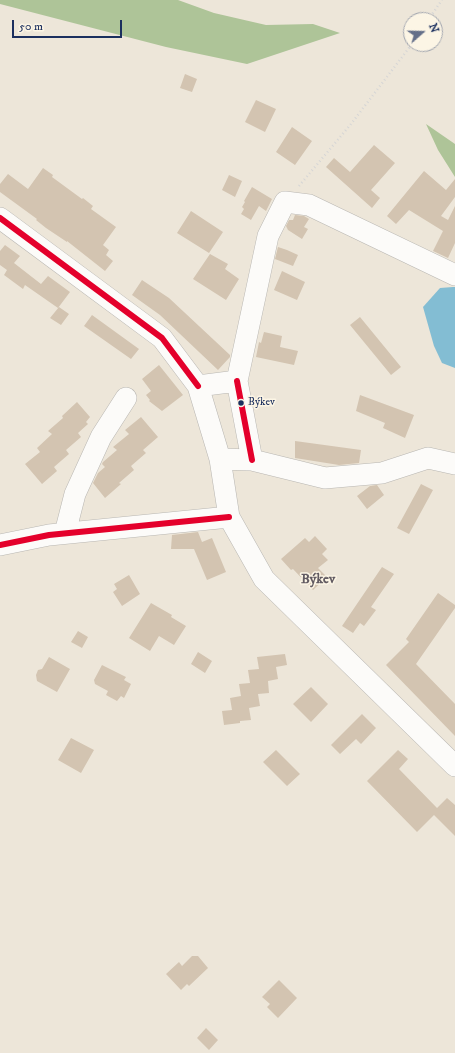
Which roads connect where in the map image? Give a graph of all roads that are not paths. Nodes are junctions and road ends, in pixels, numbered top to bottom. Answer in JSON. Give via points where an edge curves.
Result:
{"nodes":[{"id":1,"x":0,"y":218,"type":"edge"},
{"id":2,"x":455,"y":275,"type":"edge"},
{"id":3,"x":237,"y":381,"type":"junction"},
{"id":4,"x":198,"y":386,"type":"junction"},
{"id":5,"x":126,"y":398,"type":"dead end"},
{"id":6,"x":220,"y":459,"type":"junction"},
{"id":7,"x":252,"y":460,"type":"junction"},
{"id":8,"x":455,"y":464,"type":"edge"},
{"id":9,"x":229,"y":517,"type":"junction"},
{"id":10,"x":65,"y":534,"type":"junction"},
{"id":11,"x":0,"y":544,"type":"edge"},
{"id":12,"x":455,"y":766,"type":"edge"}],
"edges":[{"from":1,"to":4,"type":"street","via":[[162,338]]},
{"from":2,"to":3,"type":"street","via":[[309,205],[285,202],[268,236]]},
{"from":3,"to":4,"type":"street"},
{"from":3,"to":7,"type":"street"},
{"from":4,"to":6,"type":"street"},
{"from":5,"to":10,"type":"street","via":[[91,458],[75,494]]},
{"from":6,"to":7,"type":"street"},
{"from":6,"to":9,"type":"street"},
{"from":7,"to":8,"type":"street","via":[[325,478],[382,473],[428,458]]},
{"from":9,"to":10,"type":"street"},
{"from":9,"to":12,"type":"street","via":[[264,579]]},
{"from":10,"to":11,"type":"street"}]}
